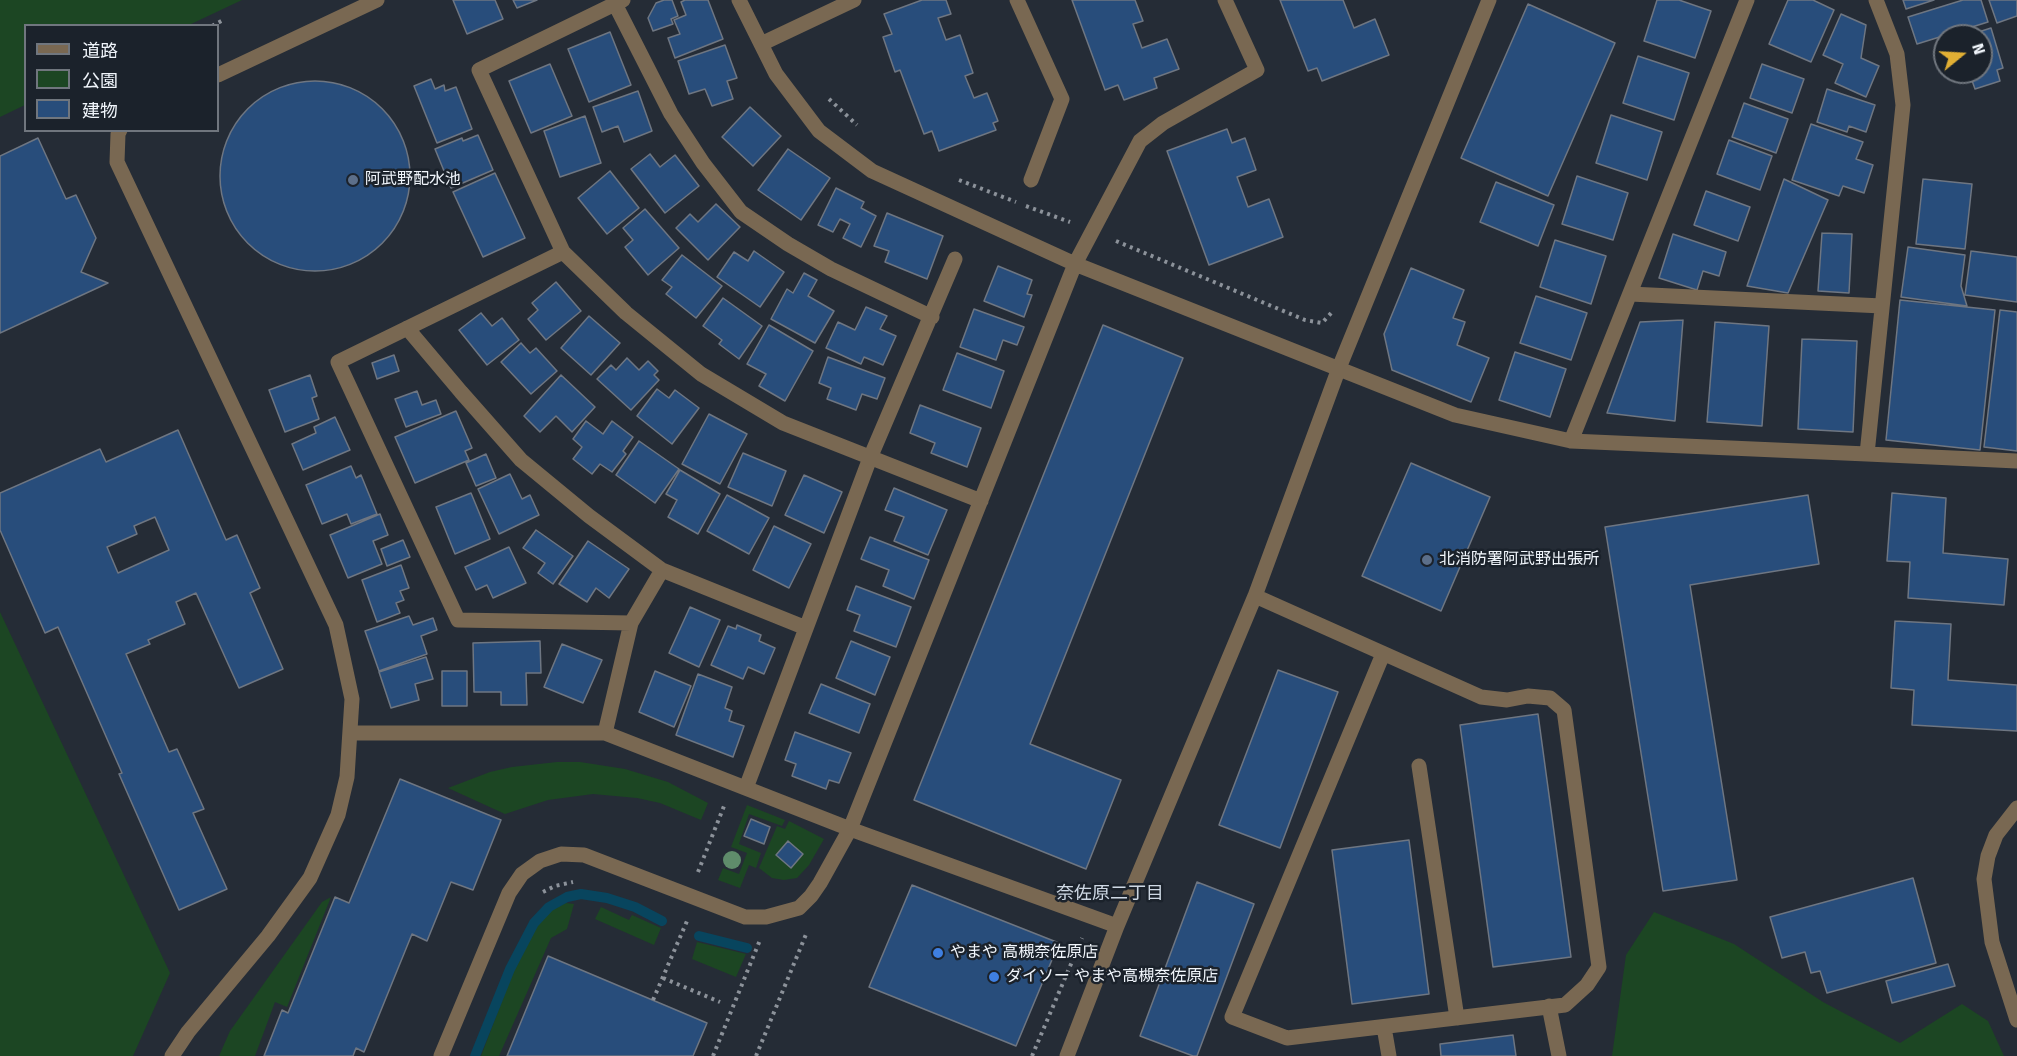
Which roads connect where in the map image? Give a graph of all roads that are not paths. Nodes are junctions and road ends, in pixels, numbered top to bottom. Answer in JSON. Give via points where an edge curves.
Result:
{"nodes":[{"id":1,"x":378,"y":0,"type":"edge"},
{"id":2,"x":739,"y":0,"type":"edge"},
{"id":3,"x":854,"y":0,"type":"edge"},
{"id":4,"x":1017,"y":0,"type":"edge"},
{"id":5,"x":1225,"y":0,"type":"edge"},
{"id":6,"x":1489,"y":0,"type":"edge"},
{"id":7,"x":1747,"y":0,"type":"edge"},
{"id":8,"x":1876,"y":0,"type":"edge"},
{"id":9,"x":619,"y":2,"type":"edge"},
{"id":10,"x":761,"y":44,"type":"junction"},
{"id":11,"x":219,"y":75,"type":"edge"},
{"id":12,"x":118,"y":132,"type":"edge"},
{"id":13,"x":1031,"y":180,"type":"dead end"},
{"id":14,"x":563,"y":252,"type":"junction"},
{"id":15,"x":955,"y":260,"type":"dead end"},
{"id":16,"x":1075,"y":264,"type":"junction"},
{"id":17,"x":1630,"y":294,"type":"junction"},
{"id":18,"x":1882,"y":306,"type":"junction"},
{"id":19,"x":932,"y":317,"type":"junction"},
{"id":20,"x":407,"y":328,"type":"junction"},
{"id":21,"x":1339,"y":368,"type":"junction"},
{"id":22,"x":1571,"y":441,"type":"junction"},
{"id":23,"x":1867,"y":454,"type":"junction"},
{"id":24,"x":870,"y":458,"type":"junction"},
{"id":25,"x":2017,"y":461,"type":"edge"},
{"id":26,"x":981,"y":501,"type":"junction"},
{"id":27,"x":662,"y":570,"type":"junction"},
{"id":28,"x":1255,"y":596,"type":"junction"},
{"id":29,"x":631,"y":623,"type":"junction"},
{"id":30,"x":806,"y":628,"type":"junction"},
{"id":31,"x":1383,"y":654,"type":"junction"},
{"id":32,"x":351,"y":733,"type":"junction"},
{"id":33,"x":605,"y":733,"type":"junction"},
{"id":34,"x":1419,"y":766,"type":"dead end"},
{"id":35,"x":746,"y":788,"type":"junction"},
{"id":36,"x":2017,"y":808,"type":"edge"},
{"id":37,"x":850,"y":829,"type":"junction"},
{"id":38,"x":1116,"y":927,"type":"junction"},
{"id":39,"x":1549,"y":1006,"type":"junction"},
{"id":40,"x":1457,"y":1018,"type":"junction"},
{"id":41,"x":2017,"y":1020,"type":"edge"},
{"id":42,"x":1384,"y":1027,"type":"junction"},
{"id":43,"x":172,"y":1056,"type":"edge"},
{"id":44,"x":441,"y":1056,"type":"edge"},
{"id":45,"x":1066,"y":1056,"type":"edge"},
{"id":46,"x":1389,"y":1056,"type":"edge"},
{"id":47,"x":1560,"y":1056,"type":"edge"}],
"edges":[{"from":1,"to":11,"type":"street"},
{"from":2,"to":10,"type":"street"},
{"from":3,"to":10,"type":"street"},
{"from":4,"to":13,"type":"street","via":[[1062,99]]},
{"from":5,"to":16,"type":"street","via":[[1257,70],[1163,123],[1140,141]]},
{"from":6,"to":21,"type":"street"},
{"from":7,"to":17,"type":"street"},
{"from":8,"to":18,"type":"street","via":[[1898,54],[1903,105]]},
{"from":9,"to":14,"type":"street","via":[[479,70]]},
{"from":9,"to":19,"type":"street","via":[[671,114],[741,212],[831,269]]},
{"from":10,"to":16,"type":"street","via":[[776,74],[819,131],[872,171]]},
{"from":12,"to":32,"type":"street","via":[[117,162],[336,625],[352,699]]},
{"from":14,"to":20,"type":"street"},
{"from":14,"to":24,"type":"street","via":[[626,313],[701,374],[783,423]]},
{"from":15,"to":19,"type":"street"},
{"from":16,"to":21,"type":"street"},
{"from":16,"to":26,"type":"street"},
{"from":17,"to":18,"type":"street"},
{"from":17,"to":22,"type":"street"},
{"from":18,"to":23,"type":"street"},
{"from":19,"to":24,"type":"street"},
{"from":20,"to":27,"type":"street","via":[[521,460]]},
{"from":20,"to":29,"type":"street","via":[[338,362],[458,620]]},
{"from":21,"to":22,"type":"street","via":[[1455,415]]},
{"from":21,"to":28,"type":"street"},
{"from":22,"to":23,"type":"street"},
{"from":23,"to":25,"type":"street"},
{"from":24,"to":26,"type":"street"},
{"from":24,"to":30,"type":"street"},
{"from":26,"to":37,"type":"street"},
{"from":27,"to":29,"type":"street"},
{"from":27,"to":30,"type":"street"},
{"from":28,"to":31,"type":"street"},
{"from":28,"to":38,"type":"street"},
{"from":29,"to":33,"type":"street"},
{"from":30,"to":35,"type":"street"},
{"from":31,"to":39,"type":"street","via":[[1481,697],[1550,698],[1564,710],[1599,967],[1587,985],[1565,1005]]},
{"from":31,"to":42,"type":"street","via":[[1232,1017],[1287,1038]]},
{"from":32,"to":33,"type":"street"},
{"from":32,"to":43,"type":"street","via":[[338,815],[309,878]]},
{"from":33,"to":35,"type":"street"},
{"from":34,"to":40,"type":"street"},
{"from":35,"to":37,"type":"street"},
{"from":36,"to":41,"type":"street","via":[[1996,835],[1984,879],[1992,942]]},
{"from":37,"to":38,"type":"street"},
{"from":37,"to":44,"type":"street","via":[[820,883],[799,908],[766,917],[745,917],[584,855],[550,856],[530,867],[509,893]]},
{"from":38,"to":45,"type":"street"},
{"from":39,"to":40,"type":"street"},
{"from":39,"to":47,"type":"street"},
{"from":40,"to":42,"type":"street"},
{"from":42,"to":46,"type":"street"}]}
